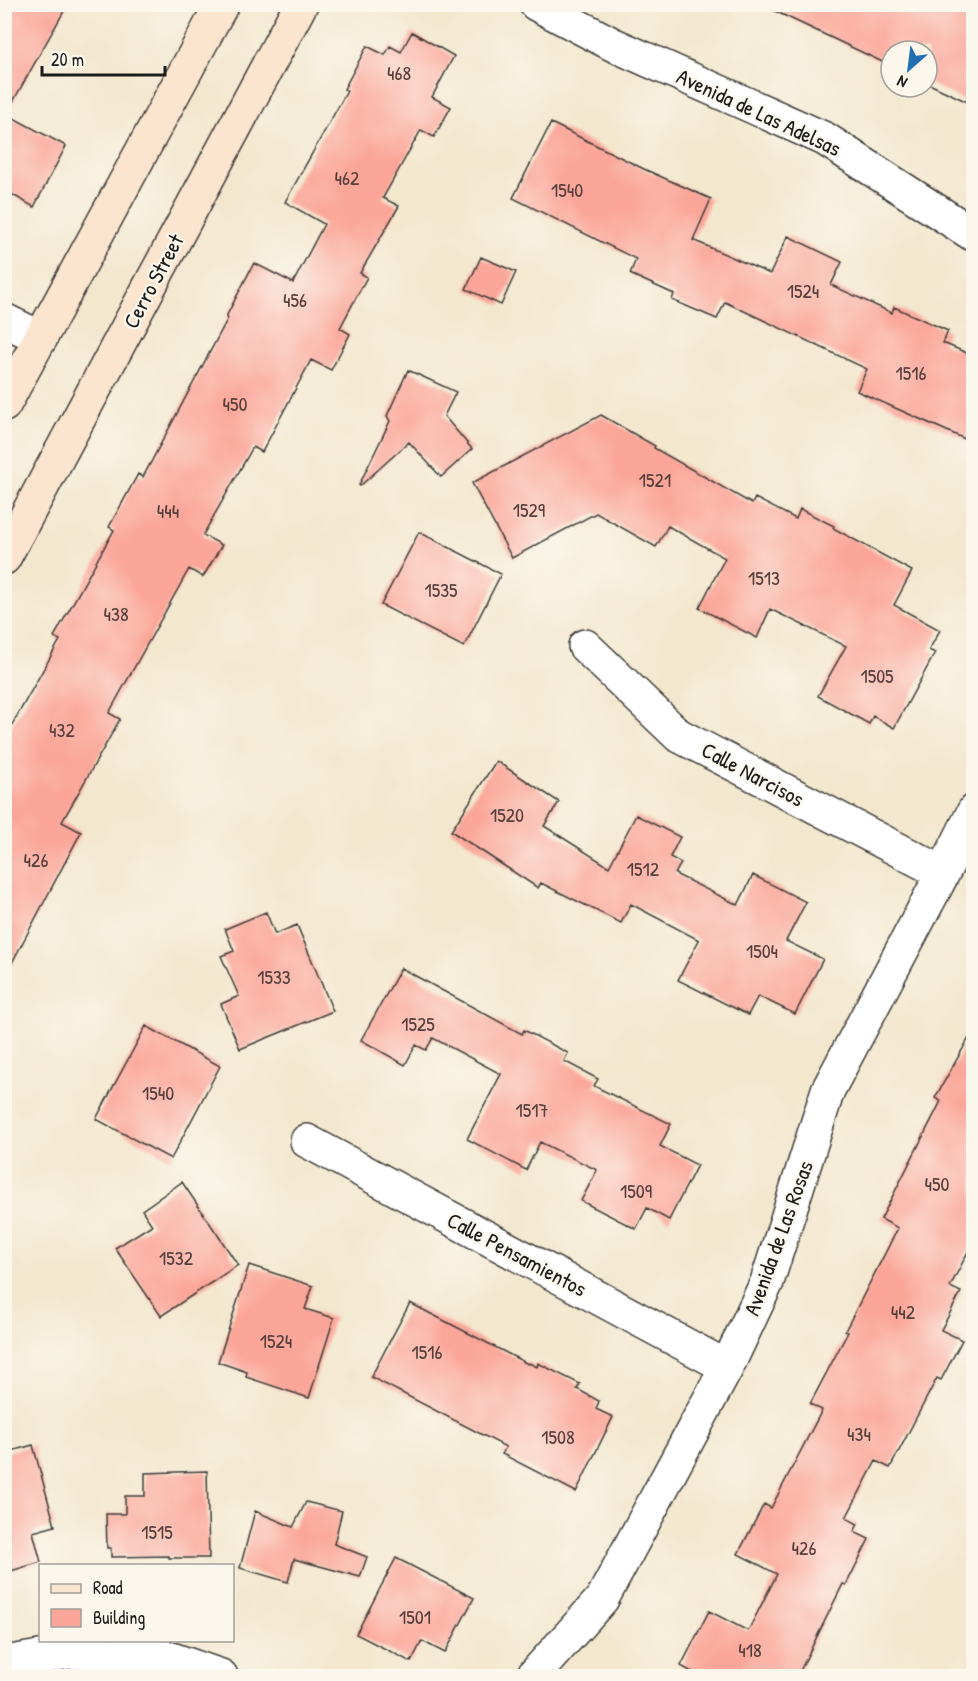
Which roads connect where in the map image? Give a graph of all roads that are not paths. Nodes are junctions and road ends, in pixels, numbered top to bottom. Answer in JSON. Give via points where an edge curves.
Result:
{"nodes":[{"id":1,"x":222,"y":4,"type":"edge"},
{"id":2,"x":301,"y":4,"type":"edge"},
{"id":3,"x":536,"y":4,"type":"edge"},
{"id":4,"x":974,"y":235,"type":"edge"},
{"id":5,"x":4,"y":320,"type":"edge"},
{"id":6,"x":41,"y":338,"type":"junction"},
{"id":7,"x":4,"y":405,"type":"edge"},
{"id":8,"x":4,"y":558,"type":"edge"},
{"id":9,"x":585,"y":646,"type":"dead end"},
{"id":10,"x":974,"y":811,"type":"edge"},
{"id":11,"x":943,"y":873,"type":"junction"},
{"id":12,"x":307,"y":1141,"type":"dead end"},
{"id":13,"x":727,"y":1367,"type":"junction"},
{"id":14,"x":4,"y":1663,"type":"edge"},
{"id":15,"x":221,"y":1677,"type":"edge"},
{"id":16,"x":533,"y":1677,"type":"edge"}],
"edges":[{"from":1,"to":6,"type":"street"},
{"from":2,"to":8,"type":"street","name":"Cerro Street"},
{"from":3,"to":4,"type":"street","name":"Avenida de Las Adelsas","via":[[612,44],[825,139]]},
{"from":5,"to":6,"type":"street"},
{"from":6,"to":7,"type":"street"},
{"from":9,"to":11,"type":"street","name":"Calle Narcisos","via":[[678,735]]},
{"from":10,"to":11,"type":"street","name":"Avenida de Las Rosas"},
{"from":11,"to":13,"type":"street","name":"Avenida de Las Rosas","via":[[828,1090],[767,1282]]},
{"from":12,"to":13,"type":"street","name":"Calle Pensamientos"},
{"from":13,"to":16,"type":"street","name":"Avenida de Las Rosas","via":[[602,1599]]},
{"from":14,"to":15,"type":"street","via":[[70,1652],[163,1656]]}]}
